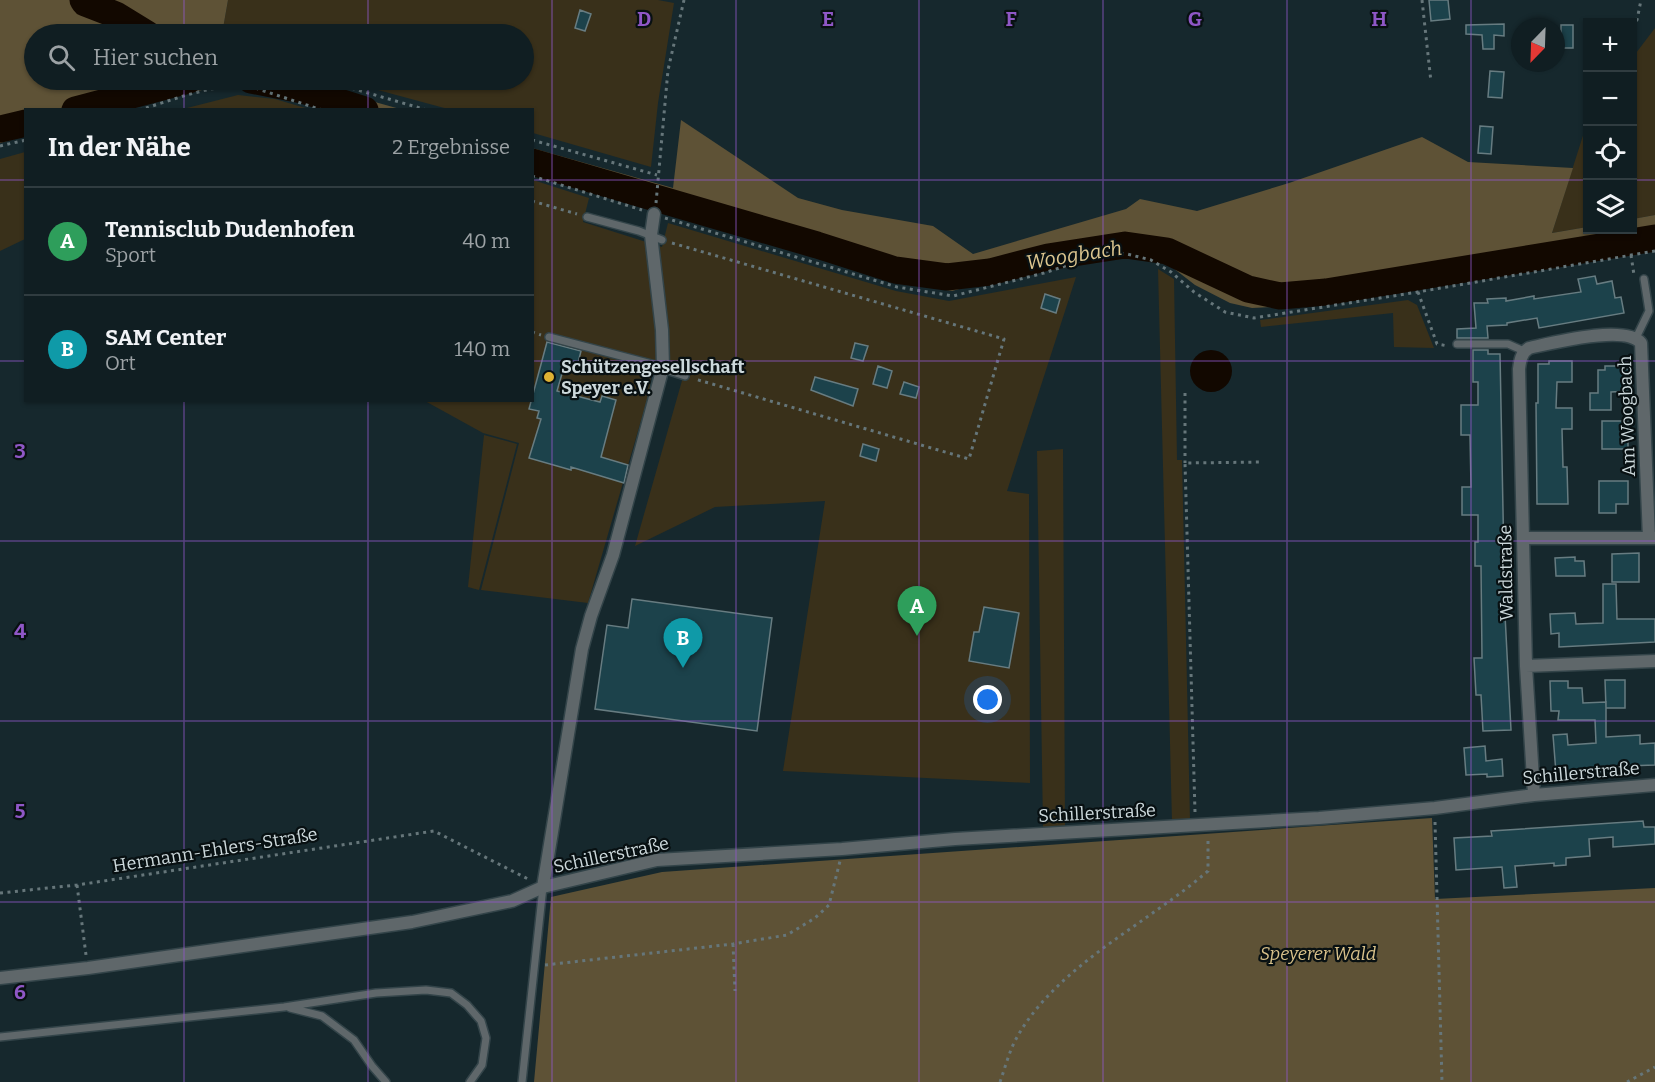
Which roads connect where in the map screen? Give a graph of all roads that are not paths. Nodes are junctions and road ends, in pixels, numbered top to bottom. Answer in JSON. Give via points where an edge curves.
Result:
{"nodes":[{"id":1,"x":655,"y":212,"type":"road end"},
{"id":2,"x":587,"y":217,"type":"road end"},
{"id":3,"x":656,"y":237,"type":"junction"},
{"id":4,"x":1644,"y":279,"type":"dead end"},
{"id":5,"x":549,"y":337,"type":"dead end"},
{"id":6,"x":1636,"y":338,"type":"junction"},
{"id":7,"x":1457,"y":344,"type":"road end"},
{"id":8,"x":1524,"y":351,"type":"junction"},
{"id":9,"x":663,"y":368,"type":"junction"},
{"id":10,"x":685,"y":376,"type":"road end"},
{"id":11,"x":1523,"y":538,"type":"junction"},
{"id":12,"x":1652,"y":538,"type":"edge"},
{"id":13,"x":1655,"y":661,"type":"edge"},
{"id":14,"x":1526,"y":666,"type":"junction"},
{"id":15,"x":1655,"y":785,"type":"edge"},
{"id":16,"x":1534,"y":795,"type":"junction"},
{"id":17,"x":543,"y":887,"type":"junction"},
{"id":18,"x":0,"y":978,"type":"edge"},
{"id":19,"x":284,"y":1007,"type":"junction"},
{"id":20,"x":0,"y":1037,"type":"edge"},
{"id":21,"x":386,"y":1082,"type":"edge"},
{"id":22,"x":470,"y":1082,"type":"edge"},
{"id":23,"x":522,"y":1082,"type":"edge"}],
"edges":[{"from":1,"to":3,"type":"street"},
{"from":2,"to":3,"type":"lane"},
{"from":3,"to":9,"type":"street"},
{"from":4,"to":6,"type":"lane","via":[[1648,311]]},
{"from":5,"to":9,"type":"lane"},
{"from":6,"to":8,"type":"street","name":"Am Woogbach","via":[[1607,334]]},
{"from":6,"to":12,"type":"street","name":"Am Woogbach","via":[[1643,351]]},
{"from":7,"to":8,"type":"lane","via":[[1508,344]]},
{"from":8,"to":11,"type":"street","name":"Waldstraße","via":[[1519,369]]},
{"from":9,"to":10,"type":"lane"},
{"from":9,"to":17,"type":"street","via":[[613,555],[582,649]]},
{"from":11,"to":12,"type":"street"},
{"from":11,"to":14,"type":"street","name":"Waldstraße"},
{"from":13,"to":14,"type":"street"},
{"from":14,"to":16,"type":"street","name":"Waldstraße"},
{"from":15,"to":16,"type":"street","name":"Schillerstraße"},
{"from":16,"to":17,"type":"street","name":"Schillerstraße","via":[[1435,808],[657,860]]},
{"from":17,"to":18,"type":"street","name":"Schillerstraße","via":[[513,900],[412,922]]},
{"from":17,"to":23,"type":"lane"},
{"from":19,"to":20,"type":"lane"},
{"from":19,"to":21,"type":"lane","via":[[322,1016],[354,1040]]},
{"from":19,"to":22,"type":"lane","via":[[375,993],[451,993],[481,1021],[486,1038],[482,1065]]}]}
